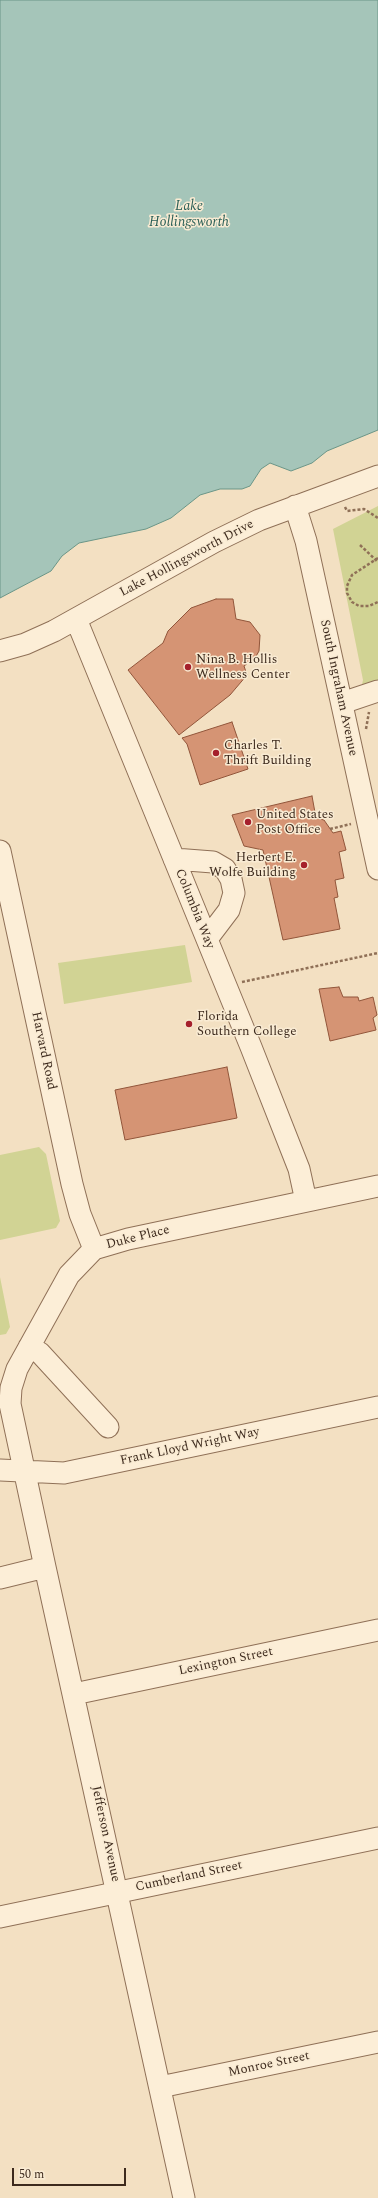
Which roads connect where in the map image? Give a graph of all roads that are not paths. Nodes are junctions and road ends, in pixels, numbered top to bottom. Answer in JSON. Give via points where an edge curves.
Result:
{"nodes":[{"id":1,"x":378,"y":476,"type":"edge"},
{"id":2,"x":296,"y":506,"type":"junction"},
{"id":3,"x":76,"y":619,"type":"junction"},
{"id":4,"x":0,"y":651,"type":"edge"},
{"id":5,"x":374,"y":700,"type":"edge"},
{"id":6,"x":342,"y":704,"type":"junction"},
{"id":7,"x":0,"y":851,"type":"edge"},
{"id":8,"x":174,"y":859,"type":"junction"},
{"id":9,"x":378,"y":870,"type":"edge"},
{"id":10,"x":207,"y":939,"type":"junction"},
{"id":11,"x":378,"y":1186,"type":"edge"},
{"id":12,"x":306,"y":1201,"type":"junction"},
{"id":13,"x":94,"y":1249,"type":"junction"},
{"id":14,"x":29,"y":1347,"type":"junction"},
{"id":15,"x":378,"y":1407,"type":"edge"},
{"id":16,"x":108,"y":1428,"type":"dead end"},
{"id":17,"x":0,"y":1470,"type":"edge"},
{"id":18,"x":24,"y":1471,"type":"junction"},
{"id":19,"x":45,"y":1567,"type":"junction"},
{"id":20,"x":0,"y":1578,"type":"edge"},
{"id":21,"x":378,"y":1630,"type":"edge"},
{"id":22,"x":74,"y":1694,"type":"junction"},
{"id":23,"x":378,"y":1838,"type":"edge"},
{"id":24,"x":118,"y":1892,"type":"junction"},
{"id":25,"x":0,"y":1917,"type":"edge"},
{"id":26,"x":378,"y":2042,"type":"edge"},
{"id":27,"x":160,"y":2088,"type":"junction"},
{"id":28,"x":184,"y":2198,"type":"edge"}],
"edges":[{"from":1,"to":2,"type":"street","name":"Lake Hollingsworth Drive"},
{"from":2,"to":3,"type":"street","name":"Lake Hollingsworth Drive","via":[[259,520],[214,542]]},
{"from":2,"to":6,"type":"street","name":"South Ingraham Avenue"},
{"from":3,"to":4,"type":"street","name":"Lake Hollingsworth Drive","via":[[25,644]]},
{"from":3,"to":8,"type":"street","name":"Columbia Way"},
{"from":5,"to":6,"type":"street"},
{"from":6,"to":9,"type":"street","name":"South Ingraham Avenue"},
{"from":7,"to":13,"type":"street","name":"Harvard Road","via":[[72,1184],[80,1214]]},
{"from":8,"to":10,"type":"street","name":"Columbia Way"},
{"from":8,"to":10,"type":"street","via":[[213,862],[225,869],[231,879],[234,893],[229,910]]},
{"from":10,"to":12,"type":"street","name":"Columbia Way","via":[[299,1169]]},
{"from":11,"to":12,"type":"street","name":"Duke Place"},
{"from":12,"to":13,"type":"street","name":"Duke Place","via":[[128,1239]]},
{"from":13,"to":14,"type":"street","name":"Duke Place","via":[[69,1276]]},
{"from":14,"to":16,"type":"street","via":[[40,1352]]},
{"from":14,"to":18,"type":"street","name":"Duke Place","via":[[17,1369],[11,1388],[10,1404]]},
{"from":15,"to":18,"type":"street","name":"Frank Lloyd Wright Way","via":[[64,1473]]},
{"from":17,"to":18,"type":"street","name":"Frank Lloyd Wright Way"},
{"from":18,"to":19,"type":"street","name":"Jefferson Avenue"},
{"from":19,"to":20,"type":"street"},
{"from":19,"to":22,"type":"street","name":"Jefferson Avenue"},
{"from":21,"to":22,"type":"street","name":"Lexington Street"},
{"from":22,"to":24,"type":"street","name":"Jefferson Avenue"},
{"from":23,"to":24,"type":"street","name":"Cumberland Street"},
{"from":24,"to":25,"type":"street","name":"Cumberland Street"},
{"from":24,"to":27,"type":"street","name":"Jefferson Avenue"},
{"from":26,"to":27,"type":"street","name":"Monroe Street"},
{"from":27,"to":28,"type":"street","name":"Jefferson Avenue"}]}
